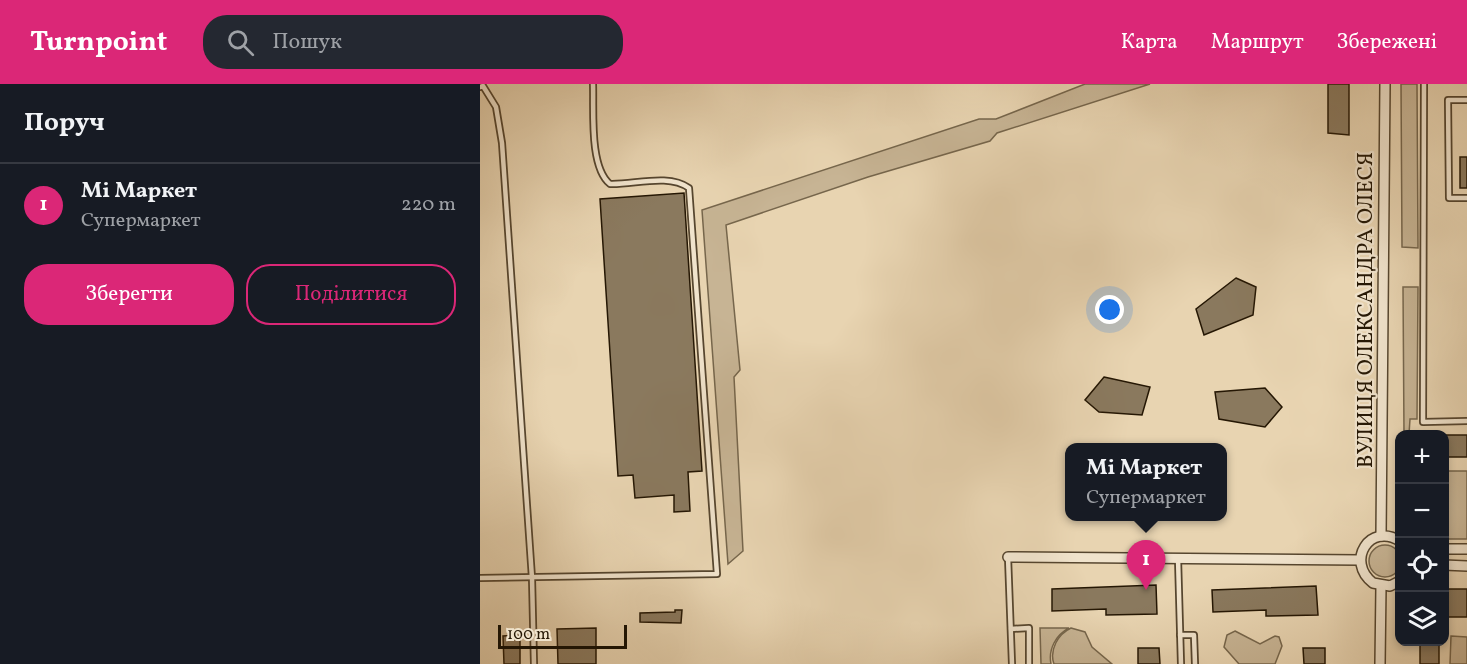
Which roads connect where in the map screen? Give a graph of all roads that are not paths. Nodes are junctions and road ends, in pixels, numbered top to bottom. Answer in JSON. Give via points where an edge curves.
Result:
{"nodes":[{"id":1,"x":593,"y":84,"type":"edge"},
{"id":2,"x":1385,"y":84,"type":"edge"},
{"id":3,"x":1424,"y":84,"type":"edge"},
{"id":4,"x":480,"y":87,"type":"edge"},
{"id":5,"x":1467,"y":100,"type":"edge"},
{"id":6,"x":1467,"y":198,"type":"edge"},
{"id":7,"x":1467,"y":422,"type":"edge"},
{"id":8,"x":1382,"y":536,"type":"junction"},
{"id":9,"x":1395,"y":540,"type":"edge"},
{"id":10,"x":1449,"y":549,"type":"edge"},
{"id":11,"x":1467,"y":549,"type":"edge"},
{"id":12,"x":1008,"y":557,"type":"joint"},
{"id":13,"x":1178,"y":558,"type":"junction"},
{"id":14,"x":1360,"y":560,"type":"junction"},
{"id":15,"x":1449,"y":565,"type":"edge"},
{"id":16,"x":1467,"y":566,"type":"edge"},
{"id":17,"x":480,"y":578,"type":"edge"},
{"id":18,"x":532,"y":578,"type":"junction"},
{"id":19,"x":1395,"y":582,"type":"edge"},
{"id":20,"x":1381,"y":586,"type":"junction"},
{"id":21,"x":1011,"y":629,"type":"junction"},
{"id":22,"x":1180,"y":635,"type":"junction"},
{"id":23,"x":534,"y":664,"type":"edge"},
{"id":24,"x":1012,"y":664,"type":"edge"},
{"id":25,"x":1029,"y":664,"type":"edge"},
{"id":26,"x":1181,"y":664,"type":"edge"},
{"id":27,"x":1195,"y":664,"type":"edge"},
{"id":28,"x":1380,"y":664,"type":"edge"}],
"edges":[{"from":1,"to":18,"type":"lane","via":[[597,165],[603,179],[610,184],[662,181],[689,188],[717,574]]},
{"from":2,"to":8,"type":"street","name":"ВУЛИЦЯ ОЛЕКСАНДРА ОЛЕСЯ"},
{"from":3,"to":7,"type":"lane","via":[[1423,422]]},
{"from":4,"to":18,"type":"lane","via":[[496,107],[502,143]]},
{"from":5,"to":6,"type":"lane","via":[[1448,100],[1449,198]]},
{"from":8,"to":9,"type":"street"},
{"from":8,"to":14,"type":"street","via":[[1365,546]]},
{"from":10,"to":11,"type":"street"},
{"from":12,"to":13,"type":"street"},
{"from":12,"to":21,"type":"lane"},
{"from":13,"to":14,"type":"street"},
{"from":13,"to":22,"type":"lane"},
{"from":14,"to":20,"type":"street","via":[[1366,578]]},
{"from":15,"to":16,"type":"street"},
{"from":17,"to":18,"type":"lane"},
{"from":18,"to":23,"type":"lane"},
{"from":19,"to":20,"type":"street"},
{"from":20,"to":28,"type":"street"},
{"from":21,"to":24,"type":"lane"},
{"from":21,"to":25,"type":"lane","via":[[1029,628]]},
{"from":22,"to":26,"type":"lane"},
{"from":22,"to":27,"type":"lane","via":[[1194,635]]}]}
